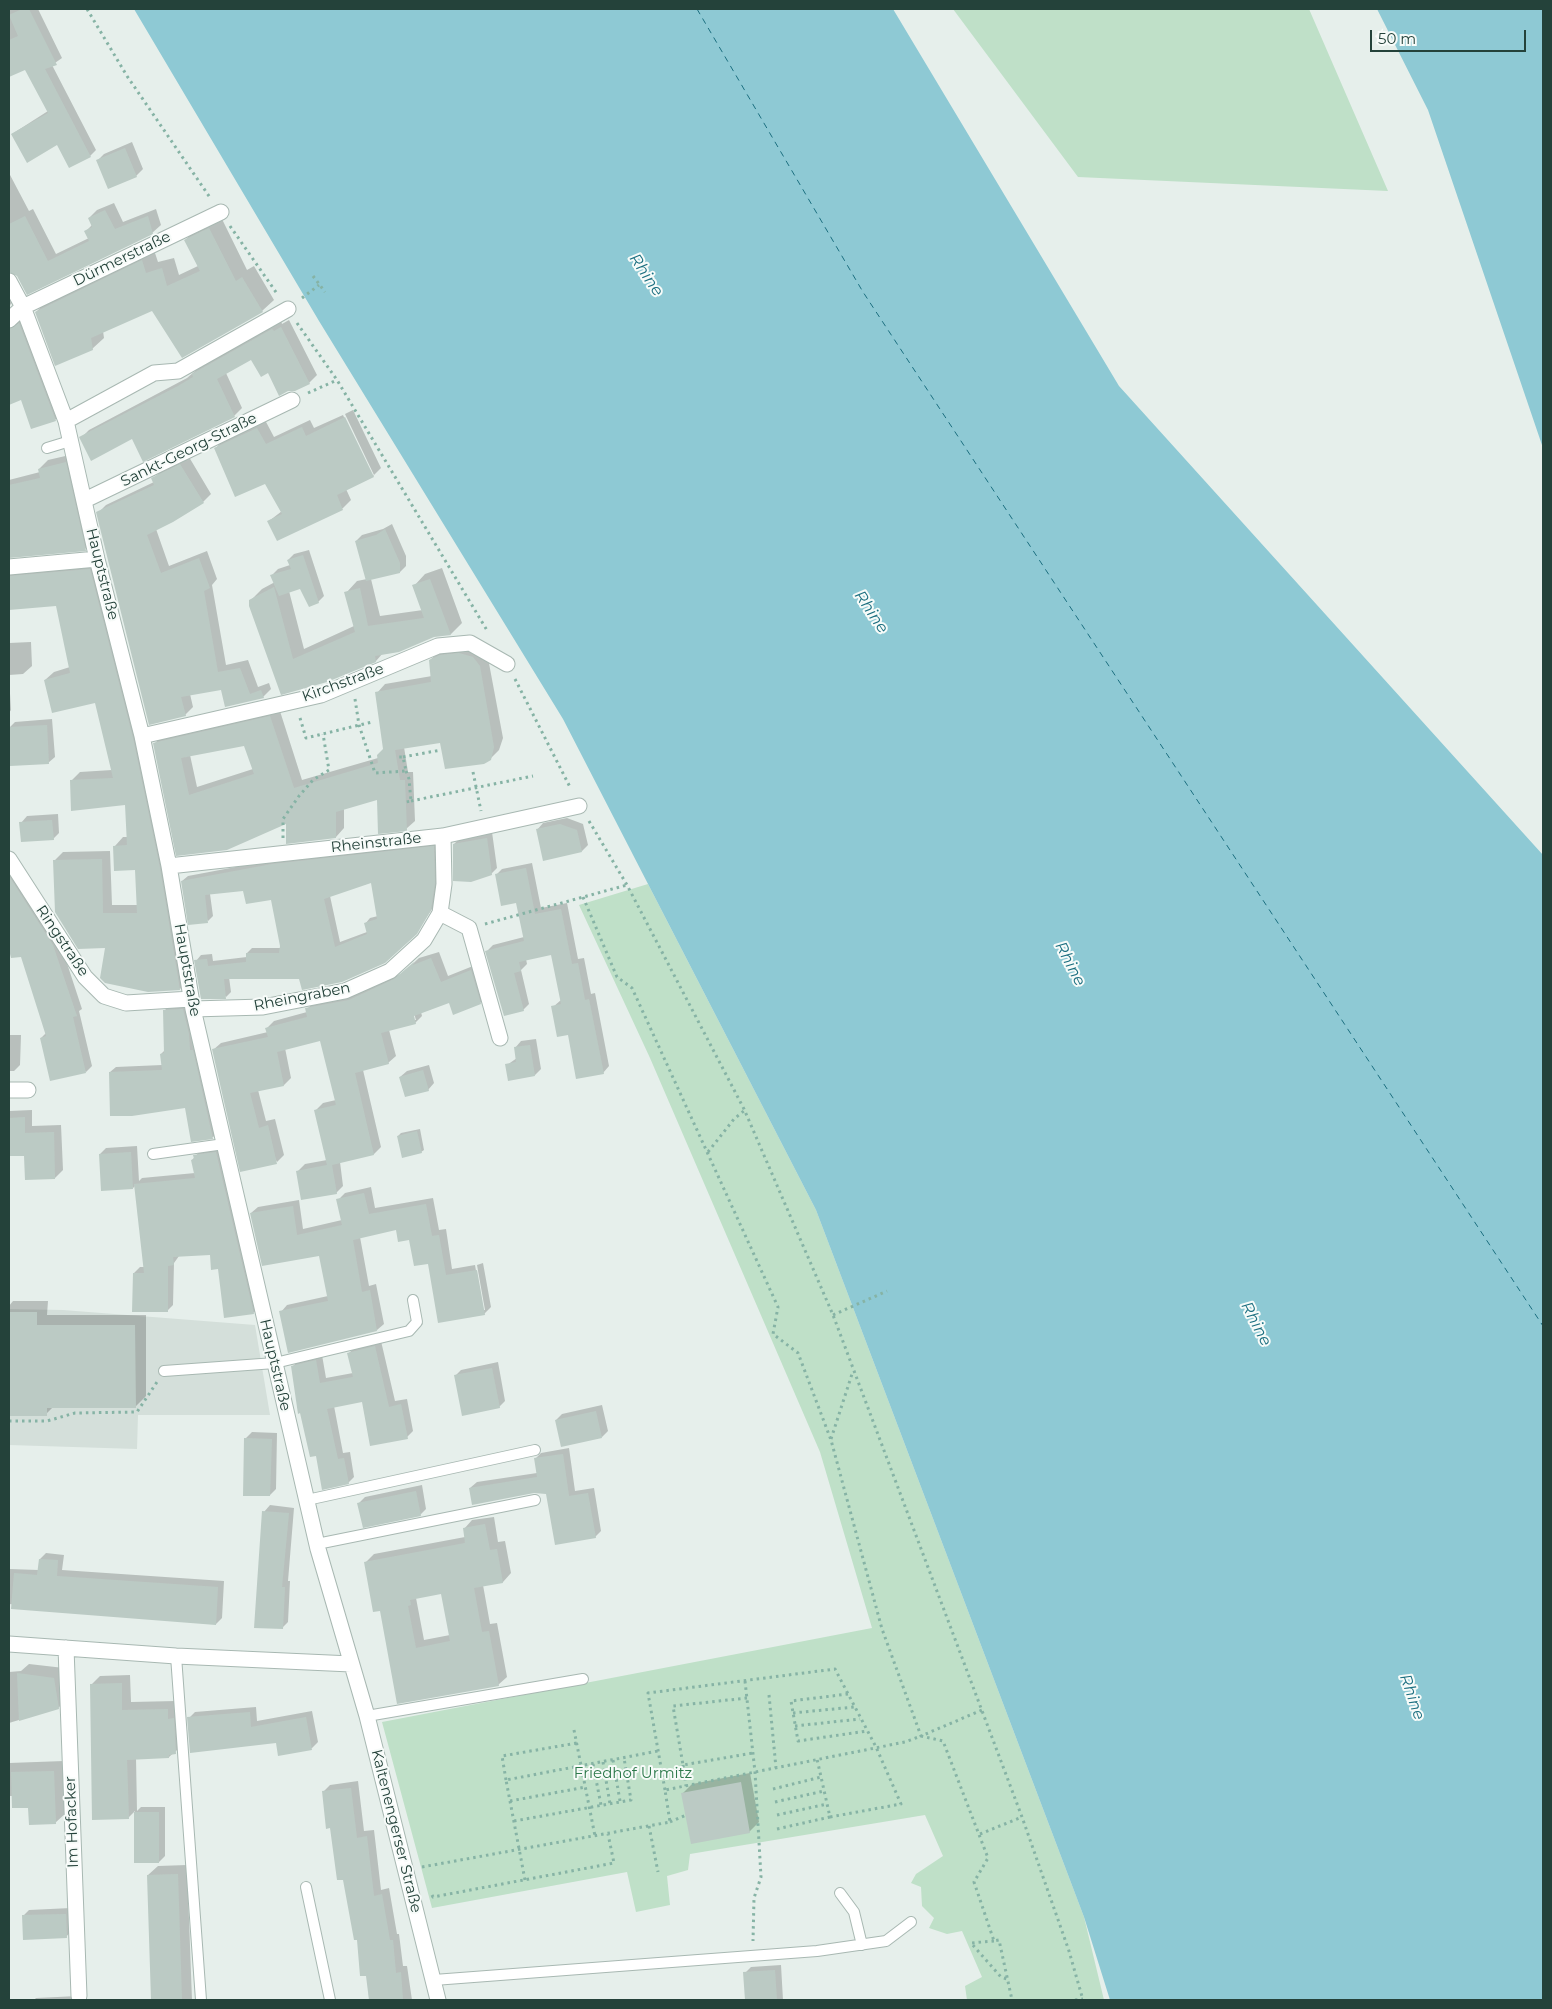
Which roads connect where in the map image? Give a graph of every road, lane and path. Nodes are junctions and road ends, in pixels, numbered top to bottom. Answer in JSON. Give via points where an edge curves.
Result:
{"nodes":[{"id":1,"x":87,"y":9,"type":"edge"},
{"id":2,"x":221,"y":212,"type":"junction"},
{"id":3,"x":313,"y":276,"type":"dead end"},
{"id":4,"x":9,"y":281,"type":"edge"},
{"id":5,"x":325,"y":292,"type":"dead end"},
{"id":6,"x":23,"y":307,"type":"junction"},
{"id":7,"x":288,"y":310,"type":"junction"},
{"id":8,"x":9,"y":320,"type":"edge"},
{"id":9,"x":337,"y":380,"type":"junction"},
{"id":10,"x":292,"y":400,"type":"joint"},
{"id":11,"x":66,"y":421,"type":"junction"},
{"id":12,"x":70,"y":441,"type":"junction"},
{"id":13,"x":47,"y":448,"type":"dead end"},
{"id":14,"x":84,"y":500,"type":"junction"},
{"id":15,"x":97,"y":559,"type":"junction"},
{"id":16,"x":9,"y":567,"type":"edge"},
{"id":17,"x":492,"y":639,"type":"dead end"},
{"id":18,"x":508,"y":664,"type":"joint"},
{"id":19,"x":294,"y":701,"type":"junction"},
{"id":20,"x":372,"y":722,"type":"dead end"},
{"id":21,"x":359,"y":725,"type":"junction"},
{"id":22,"x":322,"y":734,"type":"junction"},
{"id":23,"x":142,"y":736,"type":"junction"},
{"id":24,"x":441,"y":750,"type":"dead end"},
{"id":25,"x":396,"y":757,"type":"dead end"},
{"id":26,"x":403,"y":757,"type":"junction"},
{"id":27,"x":406,"y":771,"type":"junction"},
{"id":28,"x":473,"y":772,"type":"dead end"},
{"id":29,"x":532,"y":776,"type":"dead end"},
{"id":30,"x":476,"y":788,"type":"junction"},
{"id":31,"x":579,"y":806,"type":"junction"},
{"id":32,"x":482,"y":816,"type":"dead end"},
{"id":33,"x":443,"y":836,"type":"junction"},
{"id":34,"x":283,"y":853,"type":"junction"},
{"id":35,"x":9,"y":860,"type":"edge"},
{"id":36,"x":169,"y":866,"type":"junction"},
{"id":37,"x":628,"y":885,"type":"junction"},
{"id":38,"x":582,"y":897,"type":"junction"},
{"id":39,"x":440,"y":913,"type":"junction"},
{"id":40,"x":469,"y":928,"type":"junction"},
{"id":41,"x":192,"y":1004,"type":"junction"},
{"id":42,"x":500,"y":1038,"type":"dead end"},
{"id":43,"x":9,"y":1090,"type":"edge"},
{"id":44,"x":28,"y":1090,"type":"dead end"},
{"id":45,"x":745,"y":1110,"type":"junction"},
{"id":46,"x":224,"y":1144,"type":"junction"},
{"id":47,"x":708,"y":1152,"type":"junction"},
{"id":48,"x":153,"y":1154,"type":"dead end"},
{"id":49,"x":888,"y":1291,"type":"dead end"},
{"id":50,"x":413,"y":1300,"type":"dead end"},
{"id":51,"x":833,"y":1315,"type":"junction"},
{"id":52,"x":275,"y":1363,"type":"junction"},
{"id":53,"x":853,"y":1370,"type":"junction"},
{"id":54,"x":164,"y":1371,"type":"joint"},
{"id":55,"x":9,"y":1421,"type":"edge"},
{"id":56,"x":831,"y":1440,"type":"junction"},
{"id":57,"x":535,"y":1450,"type":"dead end"},
{"id":58,"x":307,"y":1500,"type":"junction"},
{"id":59,"x":535,"y":1500,"type":"dead end"},
{"id":60,"x":317,"y":1544,"type":"junction"},
{"id":61,"x":9,"y":1644,"type":"edge"},
{"id":62,"x":66,"y":1648,"type":"junction"},
{"id":63,"x":176,"y":1656,"type":"junction"},
{"id":64,"x":351,"y":1664,"type":"junction"},
{"id":65,"x":583,"y":1679,"type":"dead end"},
{"id":66,"x":745,"y":1681,"type":"junction"},
{"id":67,"x":848,"y":1694,"type":"junction"},
{"id":68,"x":769,"y":1695,"type":"dead end"},
{"id":69,"x":747,"y":1698,"type":"junction"},
{"id":70,"x":854,"y":1707,"type":"junction"},
{"id":71,"x":982,"y":1710,"type":"junction"},
{"id":72,"x":793,"y":1713,"type":"junction"},
{"id":73,"x":367,"y":1716,"type":"junction"},
{"id":74,"x":860,"y":1718,"type":"junction"},
{"id":75,"x":795,"y":1726,"type":"junction"},
{"id":76,"x":574,"y":1730,"type":"dead end"},
{"id":77,"x":867,"y":1731,"type":"junction"},
{"id":78,"x":921,"y":1736,"type":"junction"},
{"id":79,"x":577,"y":1743,"type":"junction"},
{"id":80,"x":876,"y":1747,"type":"junction"},
{"id":81,"x":658,"y":1751,"type":"junction"},
{"id":82,"x":753,"y":1753,"type":"junction"},
{"id":83,"x":624,"y":1758,"type":"junction"},
{"id":84,"x":818,"y":1759,"type":"junction"},
{"id":85,"x":613,"y":1760,"type":"junction"},
{"id":86,"x":603,"y":1762,"type":"junction"},
{"id":87,"x":593,"y":1764,"type":"junction"},
{"id":88,"x":683,"y":1765,"type":"junction"},
{"id":89,"x":582,"y":1766,"type":"junction"},
{"id":90,"x":776,"y":1768,"type":"junction"},
{"id":91,"x":755,"y":1772,"type":"junction"},
{"id":92,"x":821,"y":1777,"type":"junction"},
{"id":93,"x":506,"y":1780,"type":"junction"},
{"id":94,"x":686,"y":1786,"type":"junction"},
{"id":95,"x":586,"y":1788,"type":"junction"},
{"id":96,"x":773,"y":1789,"type":"dead end"},
{"id":97,"x":665,"y":1790,"type":"junction"},
{"id":98,"x":824,"y":1791,"type":"junction"},
{"id":99,"x":510,"y":1801,"type":"junction"},
{"id":100,"x":620,"y":1801,"type":"junction"},
{"id":101,"x":775,"y":1802,"type":"dead end"},
{"id":102,"x":610,"y":1804,"type":"junction"},
{"id":103,"x":827,"y":1804,"type":"junction"},
{"id":104,"x":601,"y":1806,"type":"junction"},
{"id":105,"x":590,"y":1808,"type":"junction"},
{"id":106,"x":686,"y":1815,"type":"dead end"},
{"id":107,"x":777,"y":1815,"type":"dead end"},
{"id":108,"x":830,"y":1817,"type":"junction"},
{"id":109,"x":1022,"y":1817,"type":"junction"},
{"id":110,"x":514,"y":1821,"type":"junction"},
{"id":111,"x":670,"y":1822,"type":"junction"},
{"id":112,"x":649,"y":1826,"type":"junction"},
{"id":113,"x":777,"y":1829,"type":"dead end"},
{"id":114,"x":608,"y":1834,"type":"junction"},
{"id":115,"x":980,"y":1834,"type":"junction"},
{"id":116,"x":595,"y":1836,"type":"junction"},
{"id":117,"x":519,"y":1850,"type":"junction"},
{"id":118,"x":658,"y":1872,"type":"dead end"},
{"id":119,"x":427,"y":1874,"type":"dead end"},
{"id":120,"x":525,"y":1880,"type":"junction"},
{"id":121,"x":306,"y":1887,"type":"dead end"},
{"id":122,"x":431,"y":1890,"type":"dead end"},
{"id":123,"x":840,"y":1893,"type":"dead end"},
{"id":124,"x":912,"y":1922,"type":"dead end"},
{"id":125,"x":994,"y":1941,"type":"junction"},
{"id":126,"x":862,"y":1945,"type":"junction"},
{"id":127,"x":752,"y":1956,"type":"junction"},
{"id":128,"x":434,"y":1980,"type":"junction"},
{"id":129,"x":1008,"y":1980,"type":"junction"},
{"id":130,"x":79,"y":1996,"type":"dead end"},
{"id":131,"x":1083,"y":1999,"type":"edge"},
{"id":132,"x":201,"y":2000,"type":"edge"},
{"id":133,"x":330,"y":2000,"type":"edge"},
{"id":134,"x":438,"y":2000,"type":"edge"},
{"id":135,"x":1012,"y":2000,"type":"edge"},
{"id":136,"x":1075,"y":2000,"type":"edge"}],
"edges":[{"from":1,"to":2,"type":"path","via":[[127,76]]},
{"from":2,"to":6,"type":"street","name":"Dürmerstraße"},
{"from":2,"to":7,"type":"path"},
{"from":3,"to":5,"type":"path"},
{"from":4,"to":6,"type":"street","name":"Hauptstraße"},
{"from":6,"to":8,"type":"street","name":"Dürmerstraße"},
{"from":6,"to":11,"type":"street","name":"Hauptstraße"},
{"from":7,"to":9,"type":"path"},
{"from":7,"to":11,"type":"street","via":[[178,371],[154,373]]},
{"from":9,"to":10,"type":"path"},
{"from":9,"to":17,"type":"path"},
{"from":10,"to":14,"type":"street","name":"Sankt-Georg-Straße"},
{"from":11,"to":12,"type":"street","name":"Hauptstraße"},
{"from":12,"to":13,"type":"lane"},
{"from":12,"to":14,"type":"street","name":"Hauptstraße"},
{"from":14,"to":15,"type":"street","name":"Hauptstraße"},
{"from":15,"to":16,"type":"street"},
{"from":15,"to":23,"type":"street","name":"Hauptstraße"},
{"from":18,"to":19,"type":"street","name":"Kirchstraße","via":[[470,644],[438,646],[321,695]]},
{"from":18,"to":31,"type":"path"},
{"from":19,"to":22,"type":"path","via":[[306,738]]},
{"from":19,"to":23,"type":"street","name":"Kirchstraße"},
{"from":20,"to":21,"type":"path"},
{"from":21,"to":22,"type":"path"},
{"from":21,"to":27,"type":"path","via":[[375,773]]},
{"from":22,"to":34,"type":"path","via":[[329,770],[313,780],[283,819]]},
{"from":23,"to":36,"type":"street","name":"Hauptstraße"},
{"from":24,"to":26,"type":"path"},
{"from":25,"to":26,"type":"path"},
{"from":26,"to":27,"type":"path"},
{"from":27,"to":30,"type":"path","via":[[408,801]]},
{"from":28,"to":30,"type":"path"},
{"from":29,"to":30,"type":"path"},
{"from":30,"to":32,"type":"path"},
{"from":31,"to":33,"type":"street","name":"Rheinstraße"},
{"from":31,"to":37,"type":"path"},
{"from":33,"to":34,"type":"street","name":"Rheinstraße"},
{"from":33,"to":39,"type":"street","name":"Rheingraben","via":[[444,884]]},
{"from":34,"to":36,"type":"street","name":"Rheinstraße"},
{"from":35,"to":41,"type":"street","name":"Ringstraße","via":[[85,977],[104,996],[126,1003]]},
{"from":36,"to":41,"type":"street","name":"Hauptstraße"},
{"from":37,"to":38,"type":"path"},
{"from":37,"to":45,"type":"path"},
{"from":38,"to":40,"type":"path"},
{"from":38,"to":47,"type":"path","via":[[617,976],[632,988]]},
{"from":39,"to":40,"type":"street"},
{"from":39,"to":41,"type":"street","name":"Rheingraben","via":[[424,940],[390,971],[345,991],[263,1008]]},
{"from":40,"to":42,"type":"street"},
{"from":41,"to":46,"type":"street","name":"Hauptstraße"},
{"from":43,"to":44,"type":"street"},
{"from":45,"to":47,"type":"path"},
{"from":45,"to":51,"type":"path"},
{"from":46,"to":48,"type":"lane"},
{"from":46,"to":52,"type":"street","name":"Hauptstraße"},
{"from":47,"to":56,"type":"path","via":[[778,1307],[772,1334],[798,1353]]},
{"from":49,"to":51,"type":"path"},
{"from":50,"to":52,"type":"lane","via":[[417,1322],[409,1331]]},
{"from":51,"to":53,"type":"path"},
{"from":52,"to":54,"type":"lane"},
{"from":52,"to":58,"type":"street","name":"Hauptstraße"},
{"from":53,"to":56,"type":"path"},
{"from":53,"to":71,"type":"path"},
{"from":54,"to":55,"type":"path","via":[[137,1412],[75,1412],[47,1421]]},
{"from":56,"to":78,"type":"path","via":[[882,1629]]},
{"from":57,"to":58,"type":"lane"},
{"from":58,"to":60,"type":"street","name":"Hauptstraße"},
{"from":59,"to":60,"type":"lane"},
{"from":60,"to":64,"type":"street","name":"Hauptstraße"},
{"from":61,"to":62,"type":"street"},
{"from":62,"to":63,"type":"street"},
{"from":62,"to":130,"type":"street","name":"Im Hofacker"},
{"from":63,"to":64,"type":"street"},
{"from":63,"to":132,"type":"lane"},
{"from":64,"to":73,"type":"street","name":"Kaltenengerser Straße"},
{"from":65,"to":73,"type":"lane"},
{"from":66,"to":67,"type":"path","via":[[835,1669]]},
{"from":66,"to":69,"type":"path"},
{"from":66,"to":81,"type":"path","via":[[648,1693]]},
{"from":67,"to":70,"type":"path"},
{"from":67,"to":72,"type":"path","via":[[790,1701]]},
{"from":68,"to":90,"type":"path"},
{"from":69,"to":82,"type":"path"},
{"from":69,"to":88,"type":"path","via":[[673,1706]]},
{"from":70,"to":72,"type":"path"},
{"from":70,"to":74,"type":"path"},
{"from":71,"to":78,"type":"path"},
{"from":71,"to":109,"type":"path"},
{"from":72,"to":75,"type":"path"},
{"from":73,"to":128,"type":"street","name":"Kaltenengerser Straße"},
{"from":74,"to":75,"type":"path"},
{"from":74,"to":77,"type":"path"},
{"from":75,"to":77,"type":"path","via":[[798,1741]]},
{"from":76,"to":79,"type":"path"},
{"from":77,"to":80,"type":"path"},
{"from":78,"to":80,"type":"path"},
{"from":78,"to":115,"type":"path","via":[[943,1741]]},
{"from":79,"to":89,"type":"path"},
{"from":79,"to":93,"type":"path","via":[[502,1756]]},
{"from":80,"to":84,"type":"path"},
{"from":80,"to":108,"type":"path","via":[[901,1804]]},
{"from":81,"to":83,"type":"path"},
{"from":81,"to":97,"type":"path"},
{"from":82,"to":88,"type":"path"},
{"from":82,"to":91,"type":"path"},
{"from":83,"to":85,"type":"path"},
{"from":83,"to":100,"type":"path","via":[[631,1800]]},
{"from":84,"to":90,"type":"path"},
{"from":84,"to":92,"type":"path"},
{"from":85,"to":86,"type":"path"},
{"from":85,"to":100,"type":"path"},
{"from":86,"to":87,"type":"path"},
{"from":86,"to":102,"type":"path"},
{"from":87,"to":89,"type":"path"},
{"from":87,"to":104,"type":"path"},
{"from":88,"to":94,"type":"path"},
{"from":89,"to":93,"type":"path"},
{"from":89,"to":95,"type":"path"},
{"from":90,"to":91,"type":"path"},
{"from":91,"to":94,"type":"path"},
{"from":91,"to":127,"type":"path","via":[[761,1877],[754,1898]]},
{"from":92,"to":96,"type":"path"},
{"from":92,"to":98,"type":"path"},
{"from":93,"to":99,"type":"path"},
{"from":94,"to":97,"type":"path"},
{"from":95,"to":99,"type":"path"},
{"from":95,"to":105,"type":"path"},
{"from":97,"to":111,"type":"path"},
{"from":98,"to":101,"type":"path"},
{"from":98,"to":103,"type":"path"},
{"from":99,"to":110,"type":"path"},
{"from":100,"to":102,"type":"path"},
{"from":102,"to":104,"type":"path"},
{"from":103,"to":107,"type":"path"},
{"from":103,"to":108,"type":"path"},
{"from":104,"to":105,"type":"path"},
{"from":105,"to":110,"type":"path"},
{"from":105,"to":116,"type":"path"},
{"from":106,"to":111,"type":"path"},
{"from":108,"to":113,"type":"path"},
{"from":109,"to":115,"type":"path"},
{"from":109,"to":131,"type":"path"},
{"from":110,"to":117,"type":"path"},
{"from":111,"to":112,"type":"path"},
{"from":112,"to":114,"type":"path"},
{"from":112,"to":118,"type":"path"},
{"from":114,"to":116,"type":"path"},
{"from":114,"to":120,"type":"path","via":[[614,1863]]},
{"from":115,"to":125,"type":"path","via":[[988,1858],[974,1882]]},
{"from":116,"to":117,"type":"path"},
{"from":117,"to":119,"type":"path","via":[[423,1867]]},
{"from":117,"to":120,"type":"path"},
{"from":120,"to":122,"type":"path","via":[[432,1897]]},
{"from":121,"to":133,"type":"lane"},
{"from":123,"to":126,"type":"lane","via":[[854,1912]]},
{"from":124,"to":126,"type":"lane","via":[[886,1941]]},
{"from":125,"to":129,"type":"path","via":[[998,1940]]},
{"from":125,"to":129,"type":"path","via":[[971,1944],[1001,1977]]},
{"from":126,"to":127,"type":"lane"},
{"from":127,"to":128,"type":"lane"},
{"from":128,"to":134,"type":"street","name":"Kaltenengerser Straße"},
{"from":129,"to":135,"type":"path"},
{"from":131,"to":136,"type":"path"}]}
